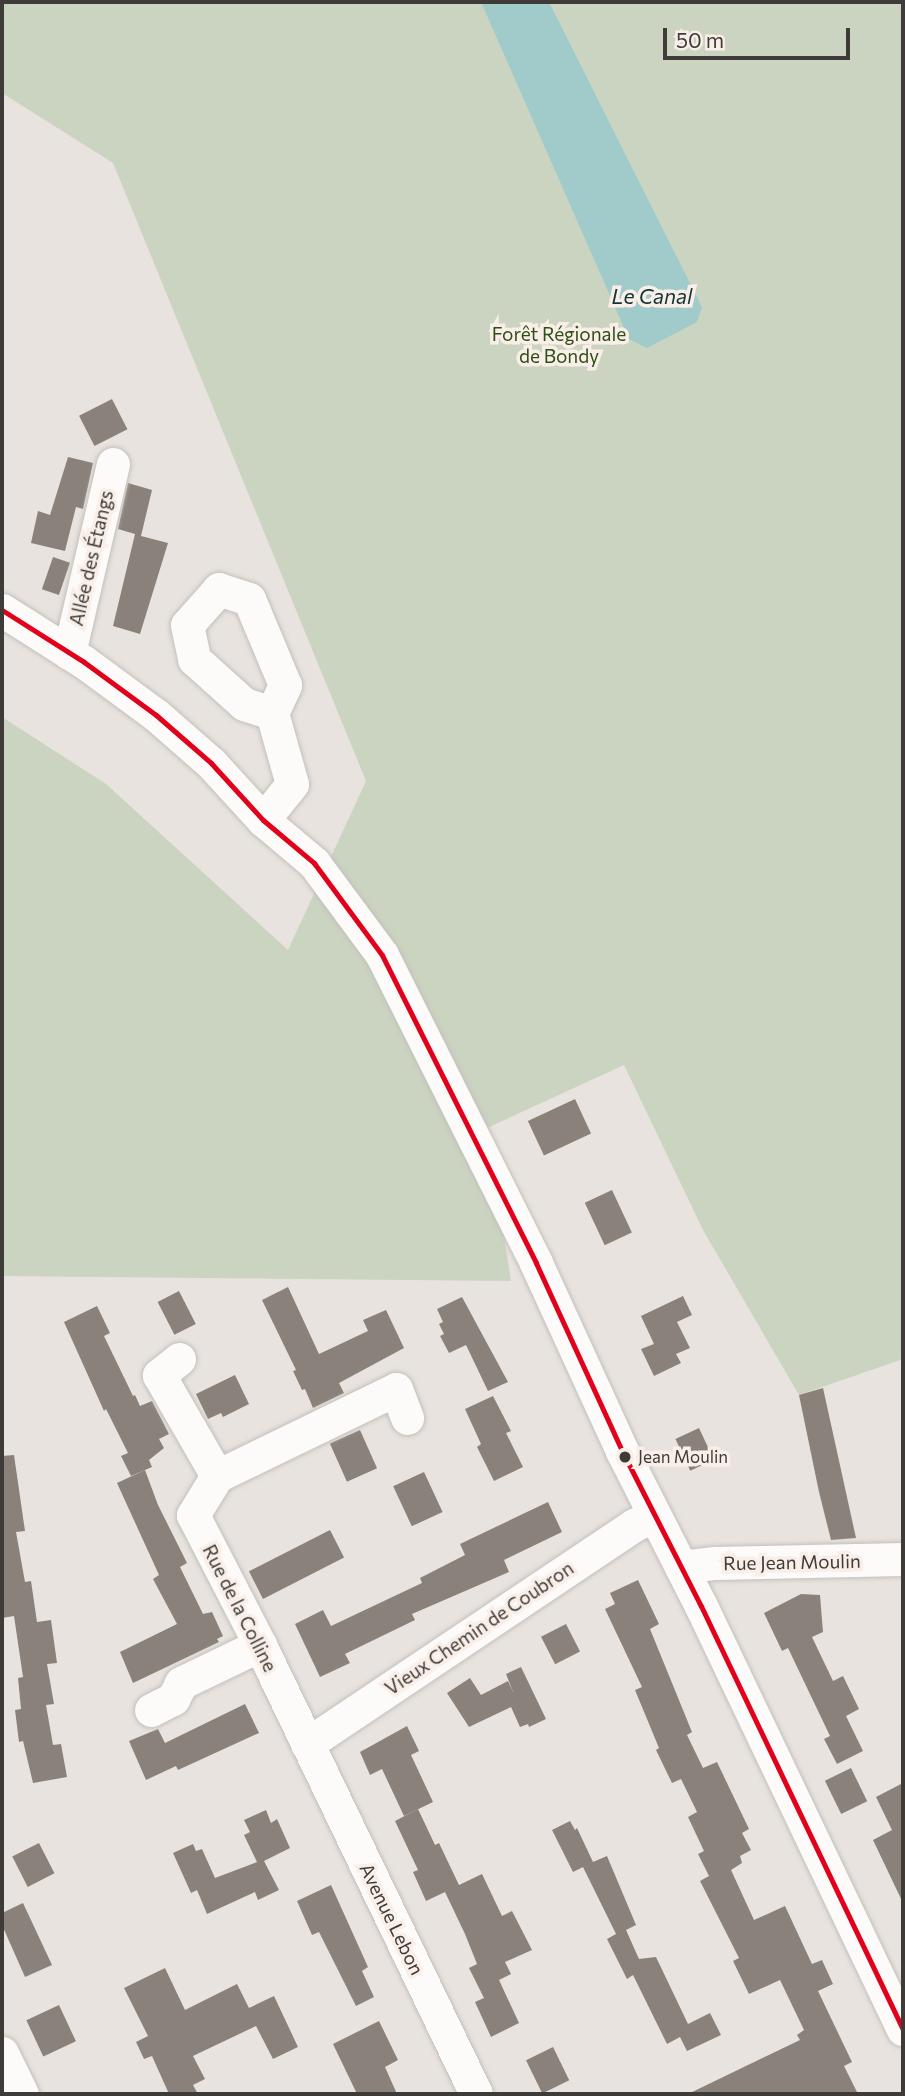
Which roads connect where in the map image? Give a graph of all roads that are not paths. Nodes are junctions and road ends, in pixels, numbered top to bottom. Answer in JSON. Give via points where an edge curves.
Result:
{"nodes":[{"id":1,"x":113,"y":464,"type":"dead end"},
{"id":2,"x":2,"y":610,"type":"edge"},
{"id":3,"x":69,"y":653,"type":"junction"},
{"id":4,"x":272,"y":713,"type":"dead end"},
{"id":5,"x":263,"y":820,"type":"junction"},
{"id":6,"x":179,"y":1359,"type":"dead end"},
{"id":7,"x":407,"y":1418,"type":"dead end"},
{"id":8,"x":217,"y":1476,"type":"junction"},
{"id":9,"x":653,"y":1516,"type":"junction"},
{"id":10,"x":903,"y":1559,"type":"edge"},
{"id":11,"x":681,"y":1567,"type":"junction"},
{"id":12,"x":260,"y":1646,"type":"junction"},
{"id":13,"x":151,"y":1710,"type":"dead end"},
{"id":14,"x":307,"y":1744,"type":"junction"},
{"id":15,"x":903,"y":2029,"type":"edge"},
{"id":16,"x":2,"y":2053,"type":"edge"},
{"id":17,"x":22,"y":2094,"type":"edge"},
{"id":18,"x":476,"y":2094,"type":"edge"}],
"edges":[{"from":1,"to":3,"type":"street","name":"Allée des Étangs"},
{"from":2,"to":3,"type":"street"},
{"from":3,"to":5,"type":"street","via":[[156,715],[211,763]]},
{"from":4,"to":5,"type":"street","via":[[292,784]]},
{"from":5,"to":9,"type":"street","via":[[275,843],[369,962],[397,988],[478,1144]]},
{"from":6,"to":8,"type":"street","via":[[159,1375]]},
{"from":7,"to":8,"type":"street","via":[[396,1389]]},
{"from":8,"to":12,"type":"street","name":"Rue de la Colline","via":[[193,1515]]},
{"from":9,"to":11,"type":"street"},
{"from":9,"to":14,"type":"street","name":"Vieux Chemin de Coubron"},
{"from":10,"to":11,"type":"street","name":"Rue Jean Moulin"},
{"from":11,"to":15,"type":"street"},
{"from":12,"to":13,"type":"street","via":[[181,1683],[173,1699]]},
{"from":12,"to":14,"type":"street","name":"Rue de la Colline"},
{"from":14,"to":18,"type":"street","name":"Avenue Lebon"},
{"from":16,"to":17,"type":"street"}]}
